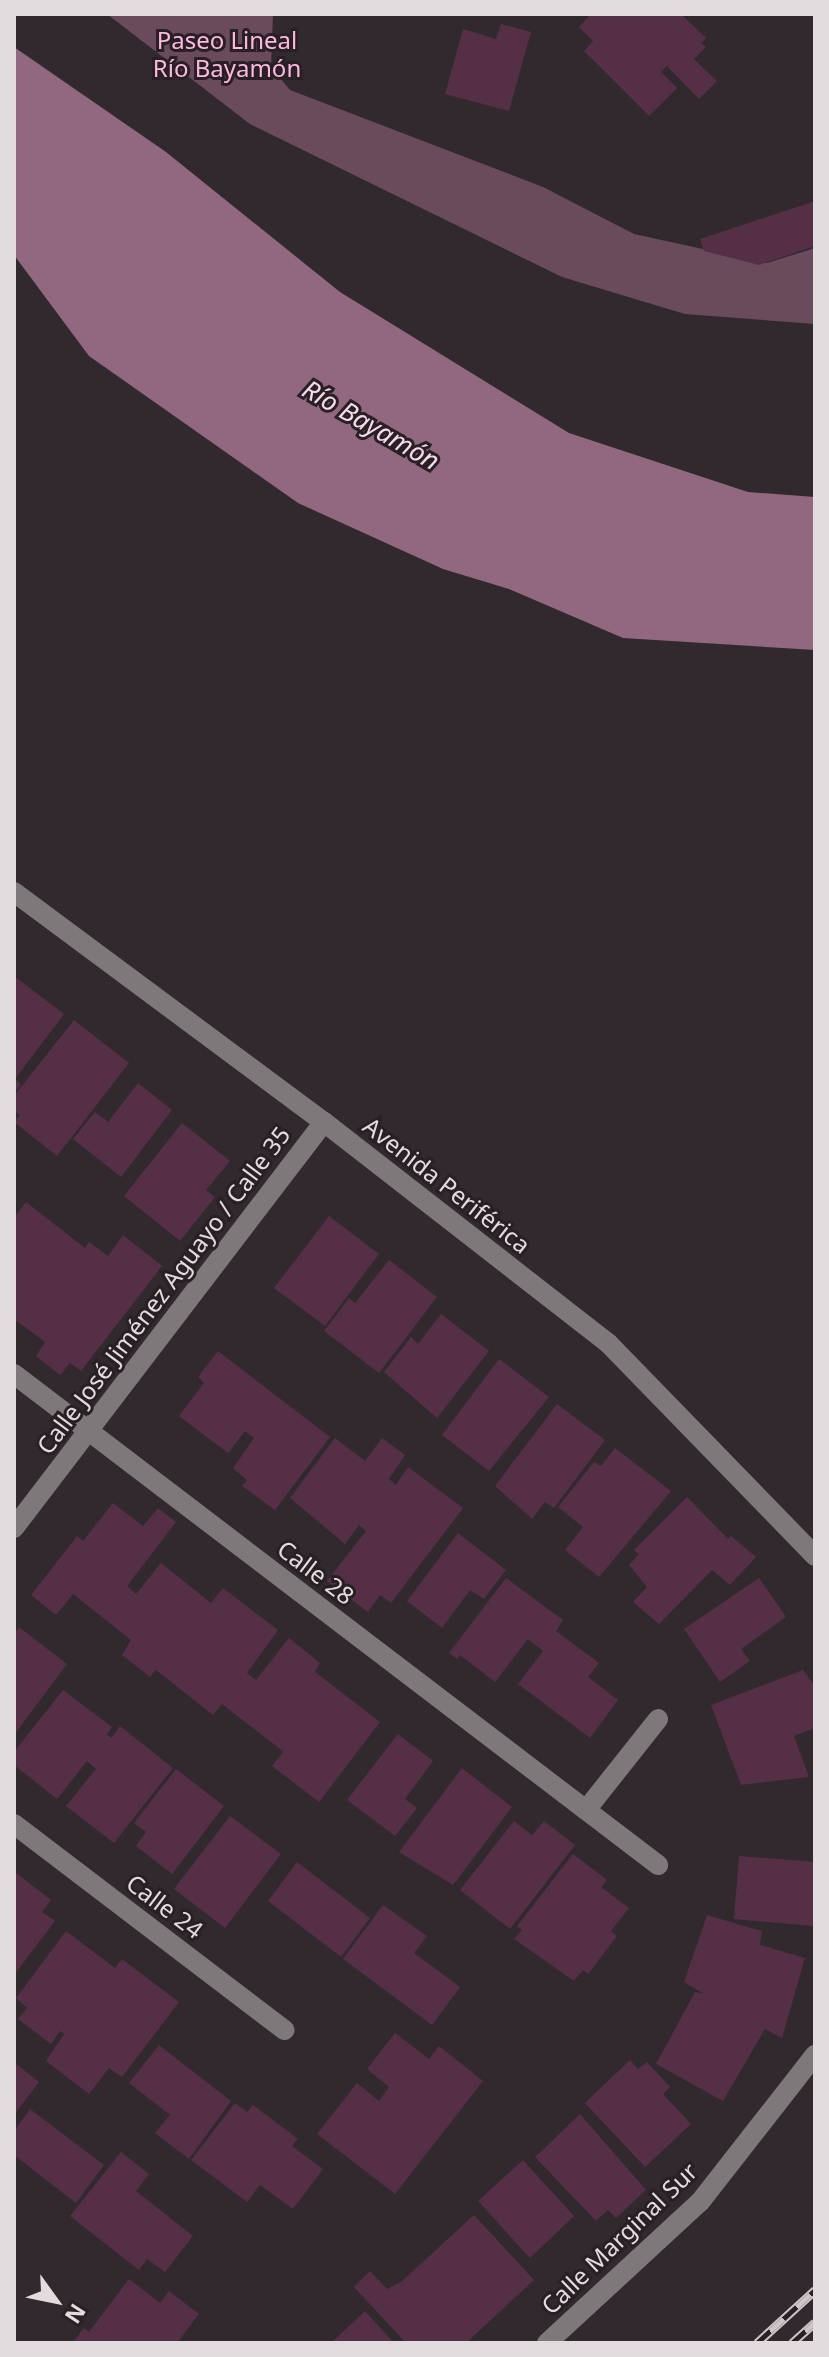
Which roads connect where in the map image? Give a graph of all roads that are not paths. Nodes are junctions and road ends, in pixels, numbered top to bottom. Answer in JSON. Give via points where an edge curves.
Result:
{"nodes":[{"id":1,"x":14,"y":892,"type":"edge"},
{"id":2,"x":324,"y":1122,"type":"junction"},
{"id":3,"x":14,"y":1374,"type":"edge"},
{"id":4,"x":88,"y":1431,"type":"junction"},
{"id":5,"x":14,"y":1528,"type":"edge"},
{"id":6,"x":815,"y":1556,"type":"edge"},
{"id":7,"x":658,"y":1719,"type":"dead end"},
{"id":8,"x":586,"y":1810,"type":"junction"},
{"id":9,"x":14,"y":1824,"type":"edge"},
{"id":10,"x":658,"y":1865,"type":"dead end"},
{"id":11,"x":284,"y":2030,"type":"dead end"},
{"id":12,"x":815,"y":2055,"type":"edge"},
{"id":13,"x":547,"y":2343,"type":"edge"}],
"edges":[{"from":1,"to":2,"type":"street","name":"Avenida Periférica"},
{"from":2,"to":4,"type":"street","name":"Calle José Jiménez Aguayo / Calle 35"},
{"from":2,"to":6,"type":"street","name":"Avenida Periférica","via":[[608,1343]]},
{"from":3,"to":4,"type":"street","name":"Calle 28"},
{"from":4,"to":5,"type":"street","name":"Calle José Jiménez Aguayo / Calle 35"},
{"from":4,"to":8,"type":"street","name":"Calle 28"},
{"from":7,"to":8,"type":"street"},
{"from":8,"to":10,"type":"street","name":"Calle 28"},
{"from":9,"to":11,"type":"street","name":"Calle 24"},
{"from":12,"to":13,"type":"street","name":"Calle Marginal Sur","via":[[700,2202]]}]}
